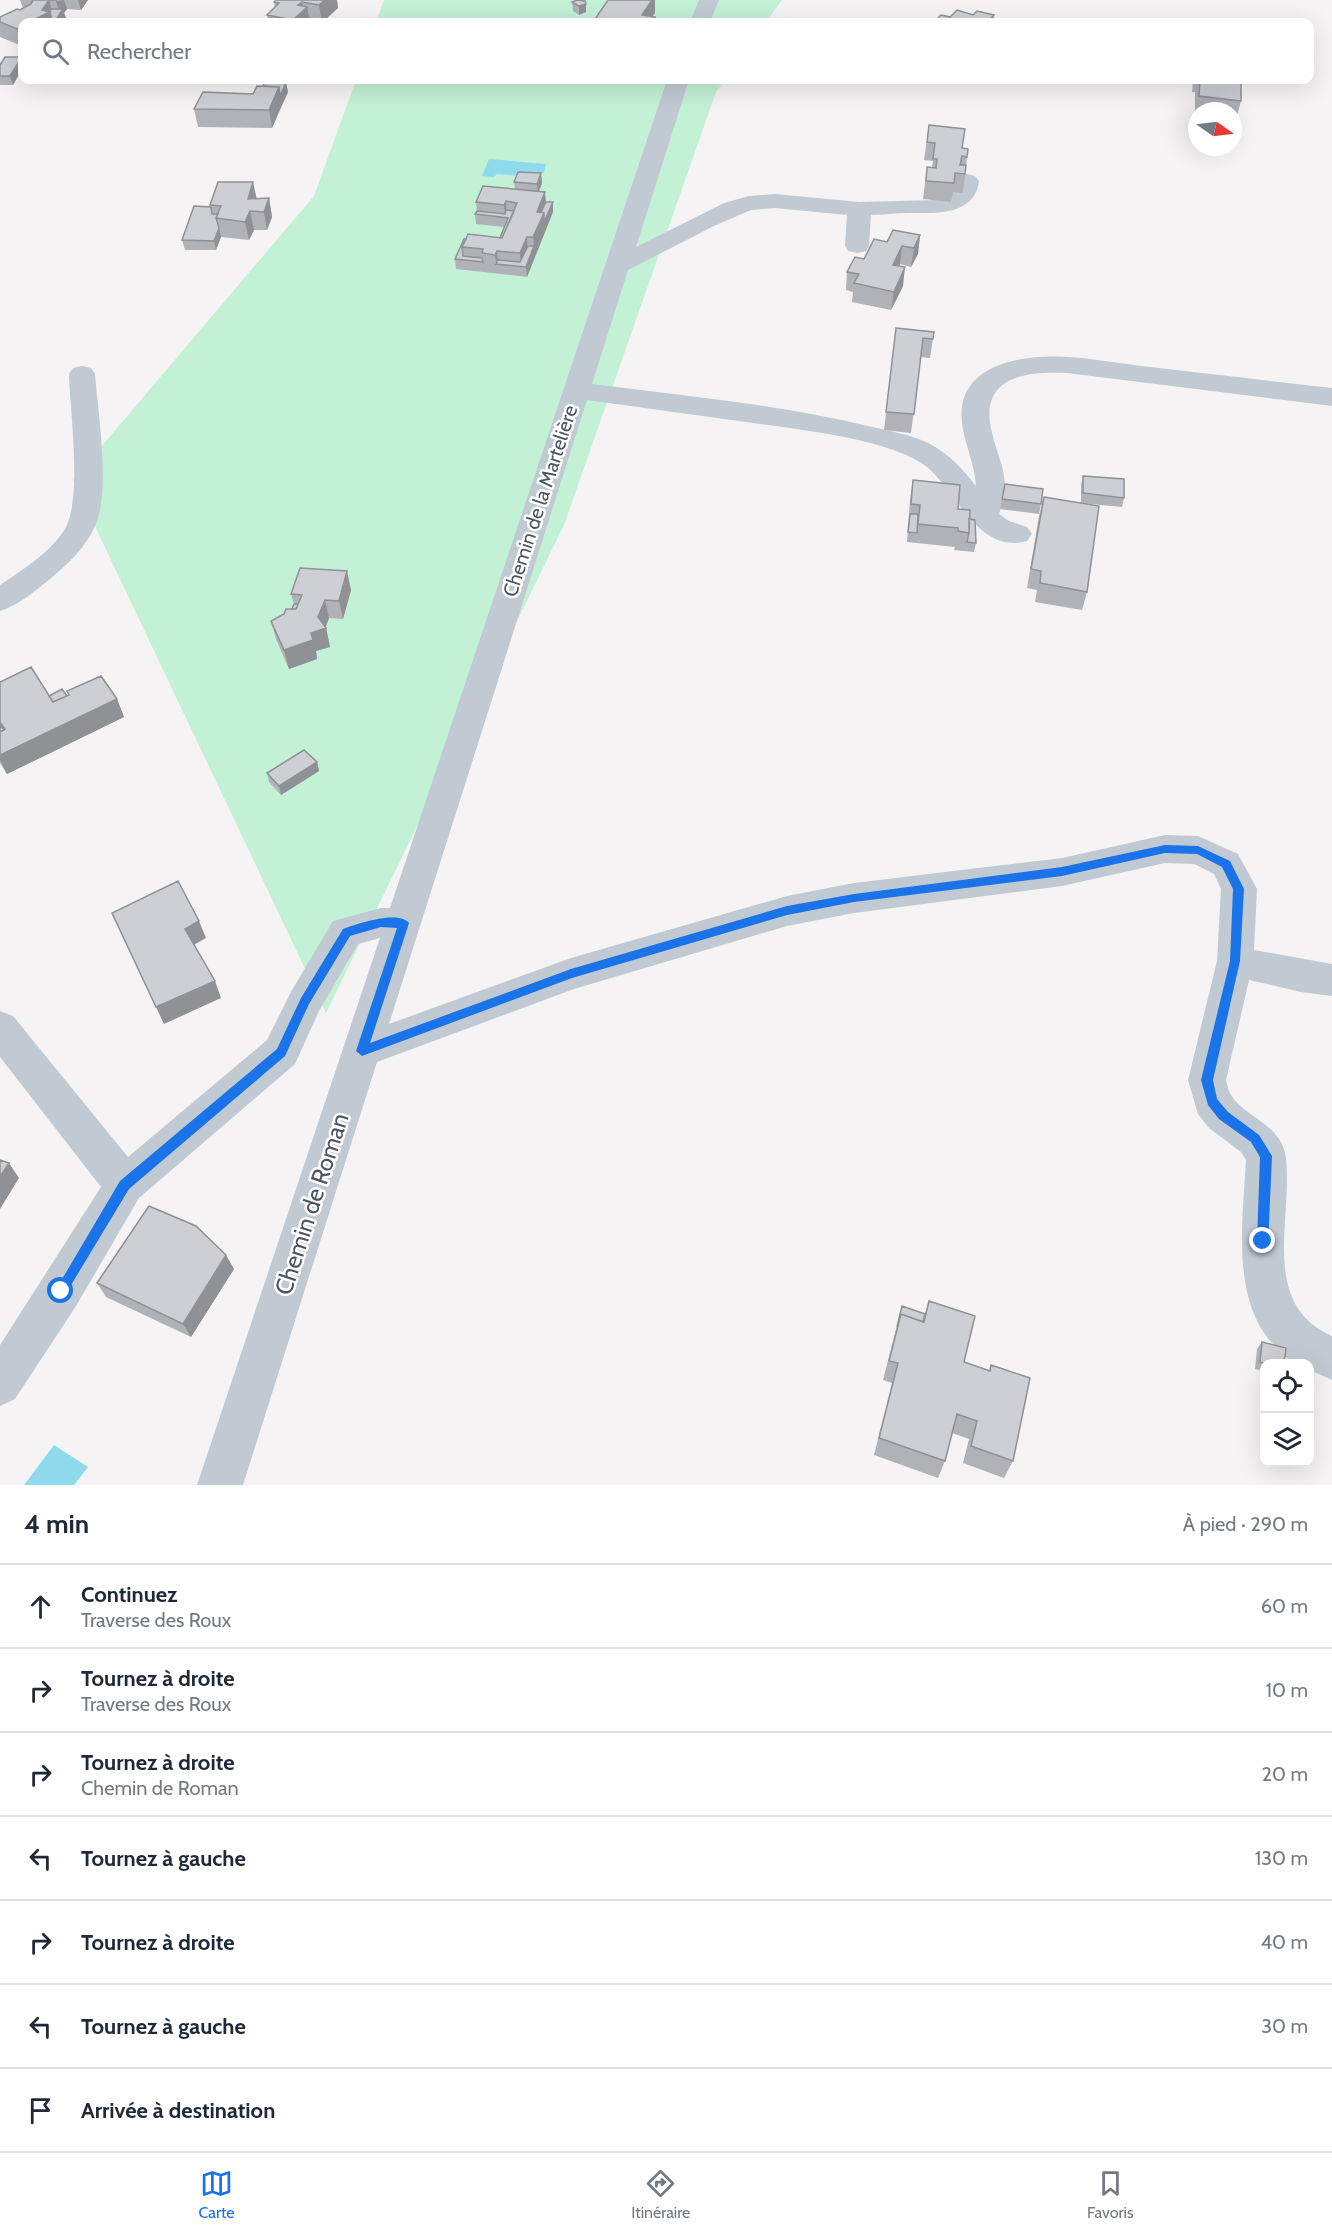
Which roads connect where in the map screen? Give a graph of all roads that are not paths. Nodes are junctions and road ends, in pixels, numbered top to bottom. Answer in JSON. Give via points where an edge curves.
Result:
{"nodes":[{"id":1,"x":709,"y":0,"type":"edge"},
{"id":2,"x":702,"y":18,"type":"edge"},
{"id":3,"x":677,"y":84,"type":"edge"},
{"id":4,"x":967,"y":181,"type":"edge"},
{"id":5,"x":859,"y":209,"type":"junction"},
{"id":6,"x":857,"y":246,"type":"dead end"},
{"id":7,"x":616,"y":267,"type":"junction"},
{"id":8,"x":82,"y":374,"type":"dead end"},
{"id":9,"x":576,"y":390,"type":"junction"},
{"id":10,"x":1332,"y":397,"type":"edge"},
{"id":11,"x":984,"y":517,"type":"junction"},
{"id":12,"x":1017,"y":534,"type":"dead end"},
{"id":13,"x":0,"y":600,"type":"edge"},
{"id":14,"x":392,"y":923,"type":"junction"},
{"id":15,"x":1235,"y":961,"type":"junction"},
{"id":16,"x":1332,"y":980,"type":"edge"},
{"id":17,"x":0,"y":1028,"type":"edge"},
{"id":18,"x":362,"y":1051,"type":"junction"},
{"id":19,"x":125,"y":1185,"type":"junction"},
{"id":20,"x":1332,"y":1358,"type":"edge"},
{"id":21,"x":0,"y":1384,"type":"edge"},
{"id":22,"x":220,"y":1485,"type":"edge"}],
"edges":[{"from":1,"to":2,"type":"street"},
{"from":3,"to":7,"type":"street","name":"Chemin de la Martelière"},
{"from":4,"to":5,"type":"street","via":[[960,197],[944,205]]},
{"from":5,"to":6,"type":"street"},
{"from":5,"to":7,"type":"street","via":[[775,201],[749,203]]},
{"from":7,"to":9,"type":"street","name":"Chemin de la Martelière"},
{"from":8,"to":13,"type":"street","via":[[88,491],[82,525],[63,549]]},
{"from":9,"to":11,"type":"street","via":[[829,426],[897,442],[936,460]]},
{"from":9,"to":14,"type":"street","name":"Chemin de la Martelière"},
{"from":10,"to":11,"type":"street","via":[[1067,365],[1042,363],[1011,369],[987,383],[975,415],[991,492]]},
{"from":11,"to":12,"type":"street"},
{"from":14,"to":18,"type":"street","name":"Chemin de Roman"},
{"from":14,"to":19,"type":"street","via":[[346,932],[305,1001],[281,1052]]},
{"from":15,"to":16,"type":"street"},
{"from":15,"to":18,"type":"street","via":[[1239,889],[1226,864],[1198,850],[1165,849],[1062,872],[854,898],[787,911],[571,974]]},
{"from":15,"to":20,"type":"street","via":[[1207,1080],[1212,1101],[1223,1115],[1255,1139],[1266,1156],[1266,1286],[1279,1320],[1305,1346]]},
{"from":17,"to":19,"type":"street"},
{"from":18,"to":22,"type":"street","name":"Chemin de Roman"},
{"from":19,"to":21,"type":"street"}]}
